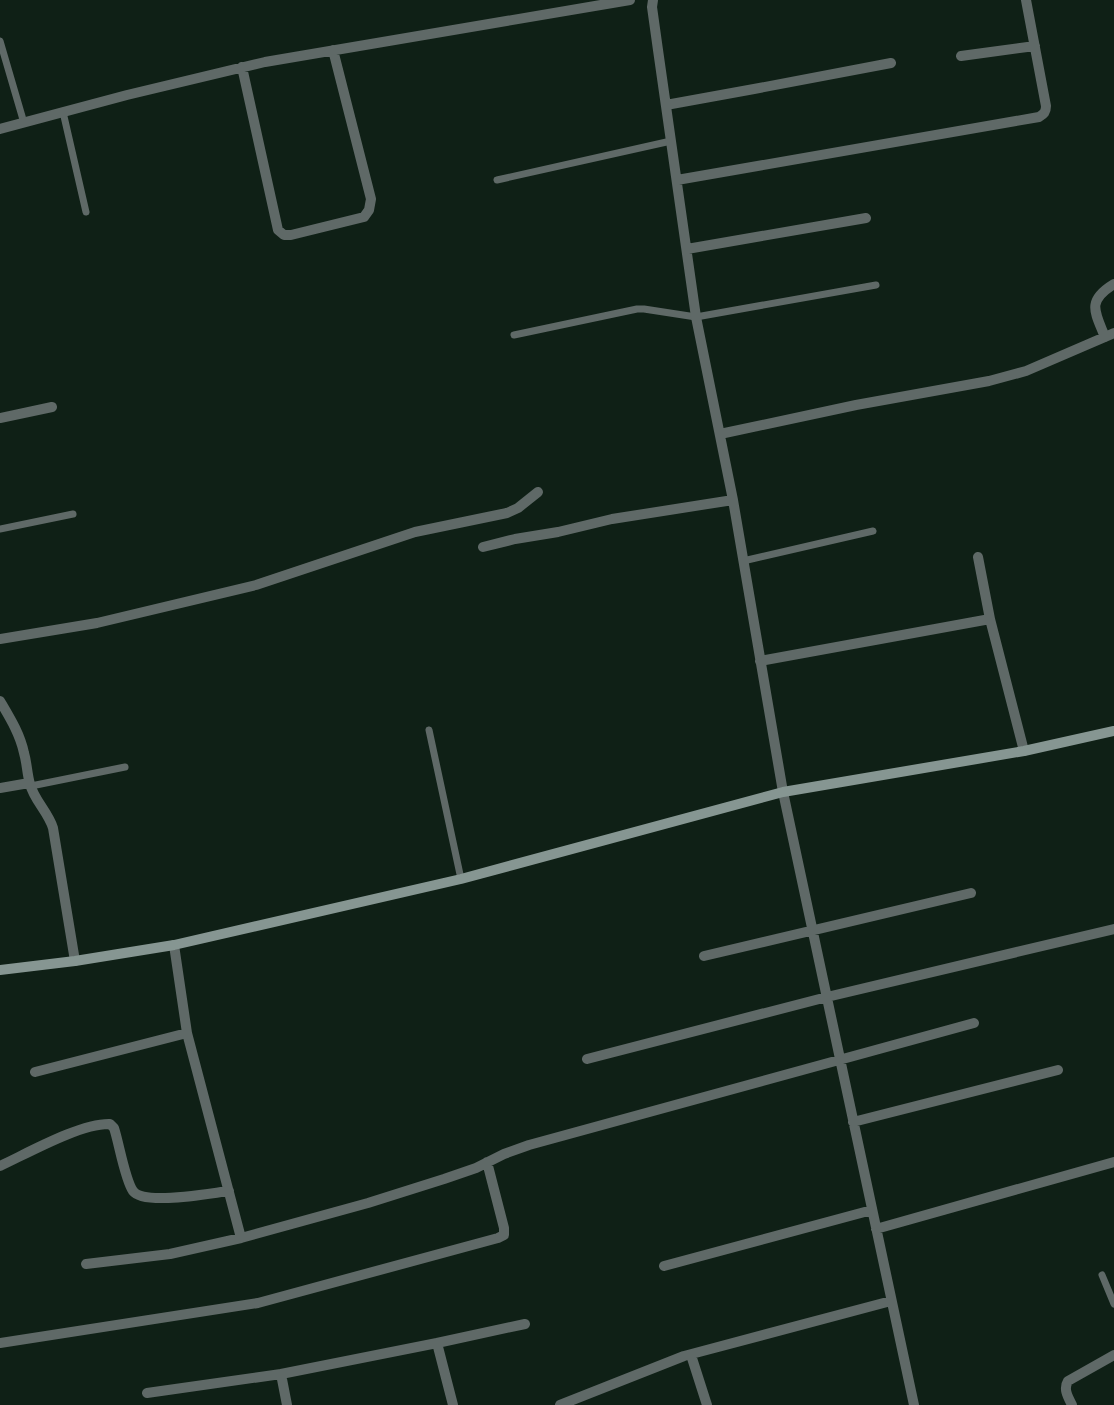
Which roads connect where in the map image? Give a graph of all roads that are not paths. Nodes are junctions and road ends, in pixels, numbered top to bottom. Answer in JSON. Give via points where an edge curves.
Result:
{"nodes":[{"id":1,"x":630,"y":0,"type":"edge"},
{"id":2,"x":653,"y":0,"type":"edge"},
{"id":3,"x":1026,"y":0,"type":"edge"},
{"id":4,"x":0,"y":40,"type":"edge"},
{"id":5,"x":1035,"y":46,"type":"junction"},
{"id":6,"x":333,"y":50,"type":"junction"},
{"id":7,"x":961,"y":56,"type":"dead end"},
{"id":8,"x":891,"y":63,"type":"dead end"},
{"id":9,"x":242,"y":67,"type":"junction"},
{"id":10,"x":666,"y":104,"type":"junction"},
{"id":11,"x":63,"y":112,"type":"junction"},
{"id":12,"x":24,"y":123,"type":"junction"},
{"id":13,"x":0,"y":129,"type":"edge"},
{"id":14,"x":671,"y":141,"type":"junction"},
{"id":15,"x":497,"y":180,"type":"dead end"},
{"id":16,"x":677,"y":180,"type":"junction"},
{"id":17,"x":86,"y":212,"type":"dead end"},
{"id":18,"x":866,"y":218,"type":"dead end"},
{"id":19,"x":686,"y":248,"type":"junction"},
{"id":20,"x":1114,"y":284,"type":"edge"},
{"id":21,"x":876,"y":285,"type":"dead end"},
{"id":22,"x":696,"y":317,"type":"junction"},
{"id":23,"x":514,"y":335,"type":"dead end"},
{"id":24,"x":1110,"y":335,"type":"edge"},
{"id":25,"x":52,"y":407,"type":"dead end"},
{"id":26,"x":0,"y":418,"type":"edge"},
{"id":27,"x":720,"y":434,"type":"junction"},
{"id":28,"x":538,"y":492,"type":"dead end"},
{"id":29,"x":733,"y":500,"type":"junction"},
{"id":30,"x":73,"y":514,"type":"dead end"},
{"id":31,"x":0,"y":529,"type":"edge"},
{"id":32,"x":873,"y":530,"type":"dead end"},
{"id":33,"x":483,"y":546,"type":"dead end"},
{"id":34,"x":978,"y":557,"type":"dead end"},
{"id":35,"x":743,"y":561,"type":"junction"},
{"id":36,"x":990,"y":619,"type":"junction"},
{"id":37,"x":0,"y":639,"type":"edge"},
{"id":38,"x":760,"y":661,"type":"junction"},
{"id":39,"x":0,"y":701,"type":"edge"},
{"id":40,"x":429,"y":730,"type":"dead end"},
{"id":41,"x":1114,"y":731,"type":"edge"},
{"id":42,"x":1024,"y":751,"type":"junction"},
{"id":43,"x":125,"y":767,"type":"dead end"},
{"id":44,"x":30,"y":785,"type":"junction"},
{"id":45,"x":0,"y":788,"type":"edge"},
{"id":46,"x":783,"y":792,"type":"junction"},
{"id":47,"x":461,"y":879,"type":"junction"},
{"id":48,"x":971,"y":893,"type":"dead end"},
{"id":49,"x":1114,"y":930,"type":"edge"},
{"id":50,"x":813,"y":931,"type":"junction"},
{"id":51,"x":174,"y":945,"type":"junction"},
{"id":52,"x":704,"y":956,"type":"dead end"},
{"id":53,"x":75,"y":961,"type":"junction"},
{"id":54,"x":0,"y":970,"type":"edge"},
{"id":55,"x":827,"y":997,"type":"junction"},
{"id":56,"x":974,"y":1023,"type":"dead end"},
{"id":57,"x":187,"y":1033,"type":"junction"},
{"id":58,"x":587,"y":1059,"type":"dead end"},
{"id":59,"x":840,"y":1059,"type":"junction"},
{"id":60,"x":1058,"y":1070,"type":"dead end"},
{"id":61,"x":34,"y":1072,"type":"dead end"},
{"id":62,"x":854,"y":1122,"type":"junction"},
{"id":63,"x":488,"y":1162,"type":"junction"},
{"id":64,"x":1114,"y":1162,"type":"edge"},
{"id":65,"x":0,"y":1166,"type":"edge"},
{"id":66,"x":229,"y":1191,"type":"junction"},
{"id":67,"x":872,"y":1210,"type":"junction"},
{"id":68,"x":876,"y":1229,"type":"junction"},
{"id":69,"x":241,"y":1238,"type":"junction"},
{"id":70,"x":86,"y":1264,"type":"dead end"},
{"id":71,"x":664,"y":1266,"type":"dead end"},
{"id":72,"x":1102,"y":1275,"type":"dead end"},
{"id":73,"x":891,"y":1301,"type":"junction"},
{"id":74,"x":1114,"y":1304,"type":"edge"},
{"id":75,"x":525,"y":1324,"type":"dead end"},
{"id":76,"x":0,"y":1343,"type":"edge"},
{"id":77,"x":437,"y":1344,"type":"junction"},
{"id":78,"x":691,"y":1354,"type":"junction"},
{"id":79,"x":1114,"y":1355,"type":"edge"},
{"id":80,"x":281,"y":1374,"type":"junction"},
{"id":81,"x":148,"y":1393,"type":"dead end"},
{"id":82,"x":287,"y":1405,"type":"edge"},
{"id":83,"x":453,"y":1405,"type":"edge"},
{"id":84,"x":560,"y":1405,"type":"edge"},
{"id":85,"x":707,"y":1405,"type":"edge"},
{"id":86,"x":914,"y":1405,"type":"edge"},
{"id":87,"x":1072,"y":1405,"type":"edge"}],
"edges":[{"from":1,"to":6,"type":"street"},
{"from":2,"to":10,"type":"street"},
{"from":3,"to":5,"type":"street"},
{"from":4,"to":12,"type":"lane"},
{"from":5,"to":7,"type":"street"},
{"from":5,"to":16,"type":"street","via":[[1046,106],[1044,115],[1039,117]]},
{"from":6,"to":9,"type":"street"},
{"from":6,"to":9,"type":"street","via":[[371,199],[369,210],[364,217],[290,235],[278,230]]},
{"from":8,"to":10,"type":"street"},
{"from":9,"to":11,"type":"street"},
{"from":10,"to":14,"type":"street"},
{"from":11,"to":12,"type":"street"},
{"from":11,"to":17,"type":"lane"},
{"from":12,"to":13,"type":"street"},
{"from":14,"to":15,"type":"lane"},
{"from":14,"to":16,"type":"street"},
{"from":16,"to":19,"type":"street"},
{"from":18,"to":19,"type":"street"},
{"from":19,"to":22,"type":"street"},
{"from":20,"to":24,"type":"street","via":[[1101,294],[1095,305],[1096,316]]},
{"from":21,"to":22,"type":"lane"},
{"from":22,"to":23,"type":"lane","via":[[637,309]]},
{"from":22,"to":27,"type":"street"},
{"from":24,"to":27,"type":"street","via":[[1026,370],[989,381]]},
{"from":25,"to":26,"type":"street"},
{"from":27,"to":29,"type":"street"},
{"from":28,"to":37,"type":"street","via":[[507,513],[415,532],[256,584],[97,623]]},
{"from":29,"to":33,"type":"street","via":[[612,519]]},
{"from":29,"to":35,"type":"street"},
{"from":30,"to":31,"type":"lane"},
{"from":32,"to":35,"type":"lane"},
{"from":34,"to":36,"type":"street"},
{"from":35,"to":38,"type":"street"},
{"from":36,"to":38,"type":"street"},
{"from":36,"to":42,"type":"street"},
{"from":38,"to":46,"type":"street"},
{"from":39,"to":44,"type":"street","via":[[18,736]]},
{"from":40,"to":47,"type":"lane"},
{"from":41,"to":42,"type":"main road"},
{"from":42,"to":46,"type":"main road"},
{"from":43,"to":44,"type":"lane"},
{"from":44,"to":45,"type":"street"},
{"from":44,"to":53,"type":"street","via":[[50,817],[53,828]]},
{"from":46,"to":47,"type":"main road"},
{"from":46,"to":50,"type":"street"},
{"from":47,"to":51,"type":"main road"},
{"from":48,"to":50,"type":"street"},
{"from":49,"to":55,"type":"street"},
{"from":50,"to":52,"type":"street"},
{"from":50,"to":55,"type":"street"},
{"from":51,"to":53,"type":"main road"},
{"from":51,"to":57,"type":"street"},
{"from":53,"to":54,"type":"main road"},
{"from":55,"to":58,"type":"street"},
{"from":55,"to":59,"type":"street"},
{"from":56,"to":59,"type":"street"},
{"from":57,"to":61,"type":"street"},
{"from":57,"to":66,"type":"street"},
{"from":59,"to":62,"type":"street"},
{"from":59,"to":63,"type":"street","via":[[529,1145]]},
{"from":60,"to":62,"type":"street"},
{"from":62,"to":67,"type":"street"},
{"from":63,"to":69,"type":"street","via":[[368,1204]]},
{"from":63,"to":76,"type":"street","via":[[504,1228],[504,1235],[498,1238],[258,1303]]},
{"from":64,"to":68,"type":"street"},
{"from":65,"to":66,"type":"street","via":[[68,1134],[110,1124],[114,1128],[128,1180],[140,1197],[169,1198]]},
{"from":66,"to":69,"type":"street"},
{"from":67,"to":68,"type":"street"},
{"from":67,"to":71,"type":"street"},
{"from":68,"to":73,"type":"street"},
{"from":69,"to":70,"type":"street","via":[[170,1254]]},
{"from":72,"to":74,"type":"lane"},
{"from":73,"to":78,"type":"street"},
{"from":73,"to":86,"type":"street"},
{"from":75,"to":77,"type":"street"},
{"from":77,"to":80,"type":"street"},
{"from":77,"to":83,"type":"street"},
{"from":78,"to":84,"type":"street"},
{"from":78,"to":85,"type":"street"},
{"from":79,"to":87,"type":"street","via":[[1068,1381],[1066,1390]]},
{"from":80,"to":81,"type":"street"},
{"from":80,"to":82,"type":"street"}]}
